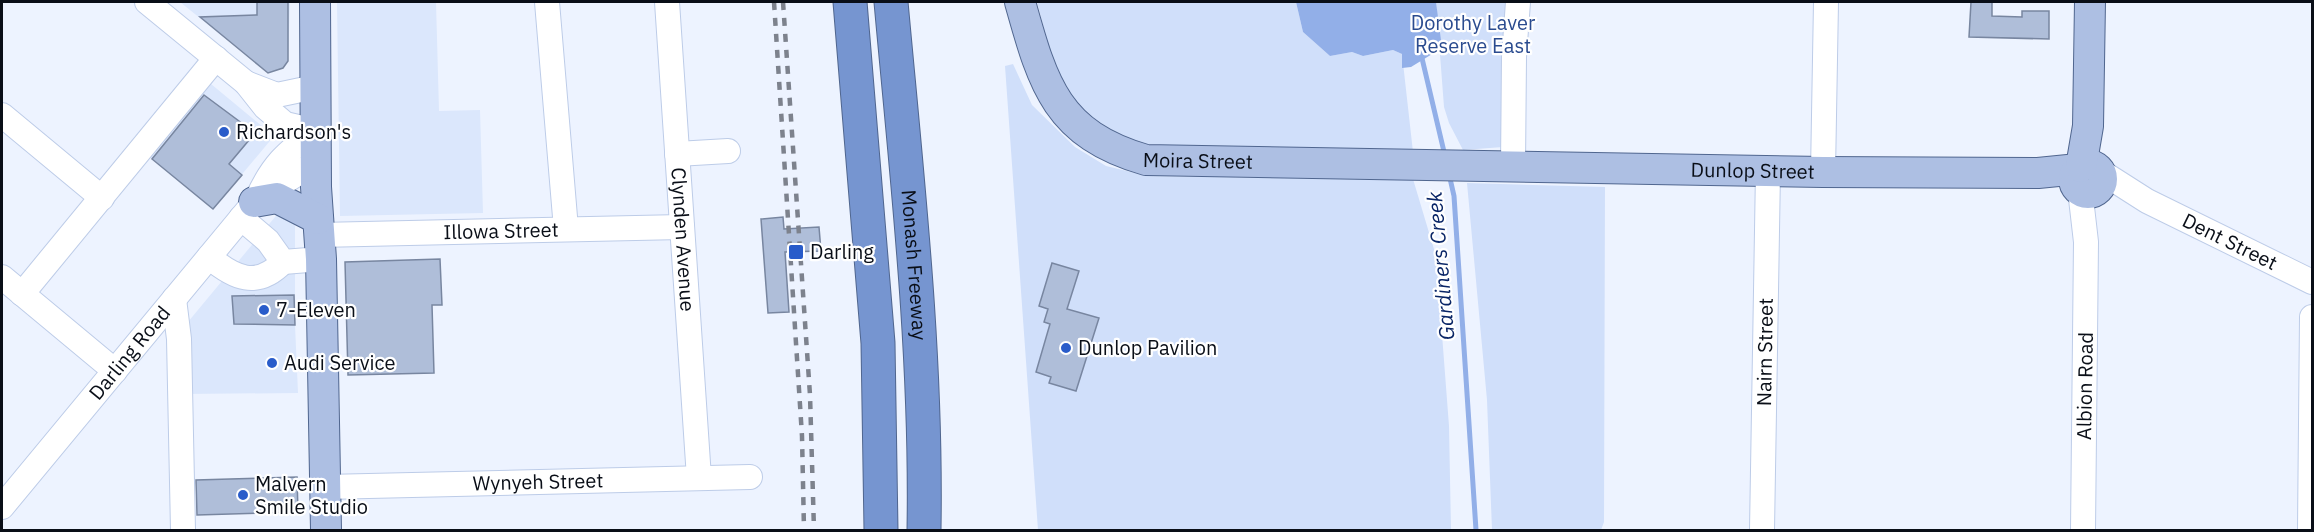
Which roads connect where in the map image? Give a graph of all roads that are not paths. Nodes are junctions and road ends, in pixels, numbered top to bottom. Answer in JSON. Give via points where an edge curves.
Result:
{"nodes":[{"id":1,"x":147,"y":2,"type":"edge"},
{"id":2,"x":178,"y":2,"type":"edge"},
{"id":3,"x":315,"y":2,"type":"edge"},
{"id":4,"x":548,"y":2,"type":"edge"},
{"id":5,"x":667,"y":2,"type":"edge"},
{"id":6,"x":850,"y":2,"type":"edge"},
{"id":7,"x":891,"y":2,"type":"edge"},
{"id":8,"x":1020,"y":2,"type":"edge"},
{"id":9,"x":1518,"y":2,"type":"edge"},
{"id":10,"x":1826,"y":2,"type":"edge"},
{"id":11,"x":2090,"y":2,"type":"edge"},
{"id":12,"x":177,"y":26,"type":"junction"},
{"id":13,"x":216,"y":58,"type":"junction"},
{"id":14,"x":246,"y":83,"type":"junction"},
{"id":15,"x":315,"y":87,"type":"junction"},
{"id":16,"x":2,"y":115,"type":"edge"},
{"id":17,"x":315,"y":131,"type":"junction"},
{"id":18,"x":728,"y":151,"type":"dead end"},
{"id":19,"x":677,"y":154,"type":"junction"},
{"id":20,"x":316,"y":162,"type":"junction"},
{"id":21,"x":1468,"y":166,"type":"joint"},
{"id":22,"x":1513,"y":166,"type":"junction"},
{"id":23,"x":1768,"y":171,"type":"junction"},
{"id":24,"x":1823,"y":172,"type":"junction"},
{"id":25,"x":2088,"y":178,"type":"junction"},
{"id":26,"x":102,"y":198,"type":"junction"},
{"id":27,"x":251,"y":206,"type":"junction"},
{"id":28,"x":682,"y":227,"type":"junction"},
{"id":29,"x":566,"y":230,"type":"junction"},
{"id":30,"x":319,"y":238,"type":"junction"},
{"id":31,"x":208,"y":257,"type":"junction"},
{"id":32,"x":283,"y":262,"type":"junction"},
{"id":33,"x":2,"y":277,"type":"edge"},
{"id":34,"x":2313,"y":282,"type":"edge"},
{"id":35,"x":22,"y":294,"type":"junction"},
{"id":36,"x":174,"y":299,"type":"junction"},
{"id":37,"x":2313,"y":317,"type":"edge"},
{"id":38,"x":115,"y":371,"type":"junction"},
{"id":39,"x":750,"y":477,"type":"dead end"},
{"id":40,"x":699,"y":478,"type":"junction"},
{"id":41,"x":325,"y":487,"type":"junction"},
{"id":42,"x":2,"y":507,"type":"edge"},
{"id":43,"x":183,"y":531,"type":"edge"},
{"id":44,"x":326,"y":531,"type":"edge"},
{"id":45,"x":881,"y":531,"type":"edge"},
{"id":46,"x":924,"y":531,"type":"edge"},
{"id":47,"x":1762,"y":531,"type":"edge"},
{"id":48,"x":2083,"y":531,"type":"edge"},
{"id":49,"x":2310,"y":531,"type":"edge"}],
"edges":[{"from":1,"to":12,"type":"street"},
{"from":2,"to":12,"type":"street"},
{"from":3,"to":15,"type":"main road"},
{"from":4,"to":29,"type":"street"},
{"from":5,"to":19,"type":"street","name":"Clynden Avenue"},
{"from":6,"to":45,"type":"highway","name":"Monash Freeway","via":[[878,343]]},
{"from":7,"to":46,"type":"highway","name":"Monash Freeway","via":[[920,338]]},
{"from":8,"to":21,"type":"main road","name":"Moira Street","via":[[1047,88],[1087,135],[1118,152],[1146,160]]},
{"from":9,"to":22,"type":"street"},
{"from":10,"to":24,"type":"street"},
{"from":11,"to":25,"type":"main road","name":"Albion Road"},
{"from":12,"to":13,"type":"street"},
{"from":13,"to":14,"type":"street"},
{"from":13,"to":26,"type":"street"},
{"from":14,"to":15,"type":"street","via":[[273,94]]},
{"from":14,"to":17,"type":"street","via":[[285,124]]},
{"from":15,"to":17,"type":"main road"},
{"from":16,"to":26,"type":"street"},
{"from":17,"to":20,"type":"main road"},
{"from":17,"to":27,"type":"street","name":"Darling Road","via":[[286,153]]},
{"from":18,"to":19,"type":"street"},
{"from":19,"to":28,"type":"street","name":"Clynden Avenue"},
{"from":20,"to":27,"type":"street","name":"Darling Road"},
{"from":20,"to":30,"type":"main road"},
{"from":21,"to":22,"type":"main road","name":"Dunlop Street"},
{"from":22,"to":23,"type":"main road","name":"Dunlop Street"},
{"from":23,"to":24,"type":"main road","name":"Dunlop Street"},
{"from":23,"to":47,"type":"street","name":"Nairn Street"},
{"from":24,"to":25,"type":"main road","name":"Dunlop Street","via":[[2038,173]]},
{"from":25,"to":34,"type":"street","name":"Dent Street","via":[[2147,201]]},
{"from":25,"to":48,"type":"street","name":"Albion Road"},
{"from":26,"to":35,"type":"street"},
{"from":27,"to":30,"type":"main road","via":[[277,198]]},
{"from":27,"to":31,"type":"street","name":"Darling Road"},
{"from":27,"to":32,"type":"street"},
{"from":28,"to":29,"type":"street","name":"Illowa Street"},
{"from":28,"to":40,"type":"street","name":"Clynden Avenue"},
{"from":29,"to":30,"type":"street","name":"Illowa Street"},
{"from":30,"to":32,"type":"street","name":"Illowa Street"},
{"from":30,"to":41,"type":"main road"},
{"from":31,"to":32,"type":"street","via":[[226,272],[247,278],[268,275]]},
{"from":31,"to":36,"type":"street","name":"Darling Road"},
{"from":33,"to":35,"type":"street"},
{"from":35,"to":38,"type":"street"},
{"from":36,"to":38,"type":"street","name":"Darling Road"},
{"from":36,"to":43,"type":"street","via":[[179,339]]},
{"from":37,"to":49,"type":"street"},
{"from":38,"to":42,"type":"street","name":"Darling Road"},
{"from":39,"to":40,"type":"street","name":"Wynyeh Street"},
{"from":40,"to":41,"type":"street","name":"Wynyeh Street"},
{"from":41,"to":44,"type":"main road"}]}
